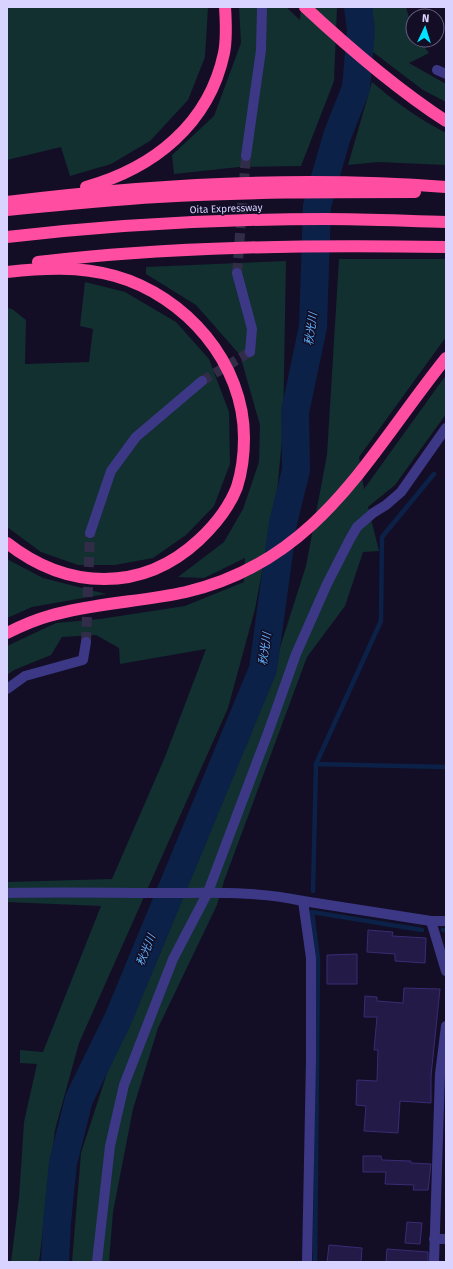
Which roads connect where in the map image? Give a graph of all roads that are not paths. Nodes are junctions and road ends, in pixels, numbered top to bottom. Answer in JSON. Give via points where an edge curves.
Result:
{"nodes":[{"id":1,"x":225,"y":7,"type":"edge"},
{"id":2,"x":262,"y":7,"type":"edge"},
{"id":3,"x":305,"y":7,"type":"edge"},
{"id":4,"x":446,"y":121,"type":"edge"},
{"id":5,"x":246,"y":156,"type":"tunnel mouth"},
{"id":6,"x":277,"y":187,"type":"junction"},
{"id":7,"x":446,"y":187,"type":"edge"},
{"id":8,"x":377,"y":188,"type":"junction"},
{"id":9,"x":446,"y":192,"type":"edge"},
{"id":10,"x":53,"y":196,"type":"junction"},
{"id":11,"x":7,"y":202,"type":"edge"},
{"id":12,"x":7,"y":207,"type":"edge"},
{"id":13,"x":7,"y":210,"type":"edge"},
{"id":14,"x":446,"y":222,"type":"edge"},
{"id":15,"x":7,"y":237,"type":"edge"},
{"id":16,"x":446,"y":247,"type":"edge"},
{"id":17,"x":7,"y":265,"type":"edge"},
{"id":18,"x":7,"y":272,"type":"edge"},
{"id":19,"x":237,"y":273,"type":"tunnel mouth"},
{"id":20,"x":250,"y":352,"type":"dead end"},
{"id":21,"x":446,"y":358,"type":"edge"},
{"id":22,"x":202,"y":381,"type":"tunnel mouth"},
{"id":23,"x":446,"y":428,"type":"edge"},
{"id":24,"x":90,"y":533,"type":"tunnel mouth"},
{"id":25,"x":7,"y":543,"type":"edge"},
{"id":26,"x":7,"y":633,"type":"edge"},
{"id":27,"x":86,"y":642,"type":"tunnel mouth"},
{"id":28,"x":7,"y":689,"type":"edge"},
{"id":29,"x":7,"y":893,"type":"edge"},
{"id":30,"x":205,"y":893,"type":"junction"},
{"id":31,"x":303,"y":901,"type":"junction"},
{"id":32,"x":446,"y":921,"type":"edge"},
{"id":33,"x":431,"y":922,"type":"junction"},
{"id":34,"x":446,"y":971,"type":"edge"},
{"id":35,"x":446,"y":1026,"type":"edge"},
{"id":36,"x":434,"y":1239,"type":"junction"},
{"id":37,"x":446,"y":1239,"type":"edge"},
{"id":38,"x":97,"y":1262,"type":"edge"},
{"id":39,"x":307,"y":1262,"type":"edge"},
{"id":40,"x":434,"y":1262,"type":"edge"}],
"edges":[{"from":1,"to":10,"type":"highway","via":[[224,52],[217,75],[208,97],[182,134],[146,162],[124,174]]},
{"from":2,"to":5,"type":"street","via":[[261,50]]},
{"from":3,"to":4,"type":"highway","via":[[379,72]]},
{"from":6,"to":8,"type":"highway","name":"Oita Expressway"},
{"from":6,"to":10,"type":"highway","via":[[157,187]]},
{"from":6,"to":13,"type":"highway","name":"Oita Expressway"},
{"from":7,"to":8,"type":"highway"},
{"from":8,"to":9,"type":"highway","name":"Oita Expressway"},
{"from":10,"to":11,"type":"highway"},
{"from":10,"to":12,"type":"highway"},
{"from":14,"to":15,"type":"highway","name":"Oita Expressway","via":[[222,220]]},
{"from":16,"to":17,"type":"highway","via":[[272,248],[118,254]]},
{"from":18,"to":25,"type":"highway","via":[[44,268],[92,271],[138,285],[176,307],[207,338],[229,373],[242,411],[244,448],[237,486],[218,521],[189,550],[144,574],[113,579],[63,573],[42,565]]},
{"from":19,"to":20,"type":"street","via":[[252,329]]},
{"from":21,"to":26,"type":"highway","via":[[365,467],[328,510],[291,543],[272,556],[236,576],[185,592],[75,610],[27,623]]},
{"from":22,"to":24,"type":"street","via":[[136,437],[111,471]]},
{"from":23,"to":30,"type":"street","via":[[401,492],[386,506],[373,513],[350,539],[296,654]]},
{"from":27,"to":28,"type":"street","via":[[82,660],[25,676]]},
{"from":29,"to":30,"type":"street"},
{"from":30,"to":31,"type":"street","via":[[263,894]]},
{"from":30,"to":38,"type":"street","via":[[173,959],[124,1084],[110,1146]]},
{"from":31,"to":33,"type":"street"},
{"from":31,"to":39,"type":"street","via":[[311,958]]},
{"from":32,"to":33,"type":"street"},
{"from":33,"to":34,"type":"street"},
{"from":35,"to":36,"type":"street","via":[[440,1074]]},
{"from":36,"to":37,"type":"street"},
{"from":36,"to":40,"type":"street"}]}
